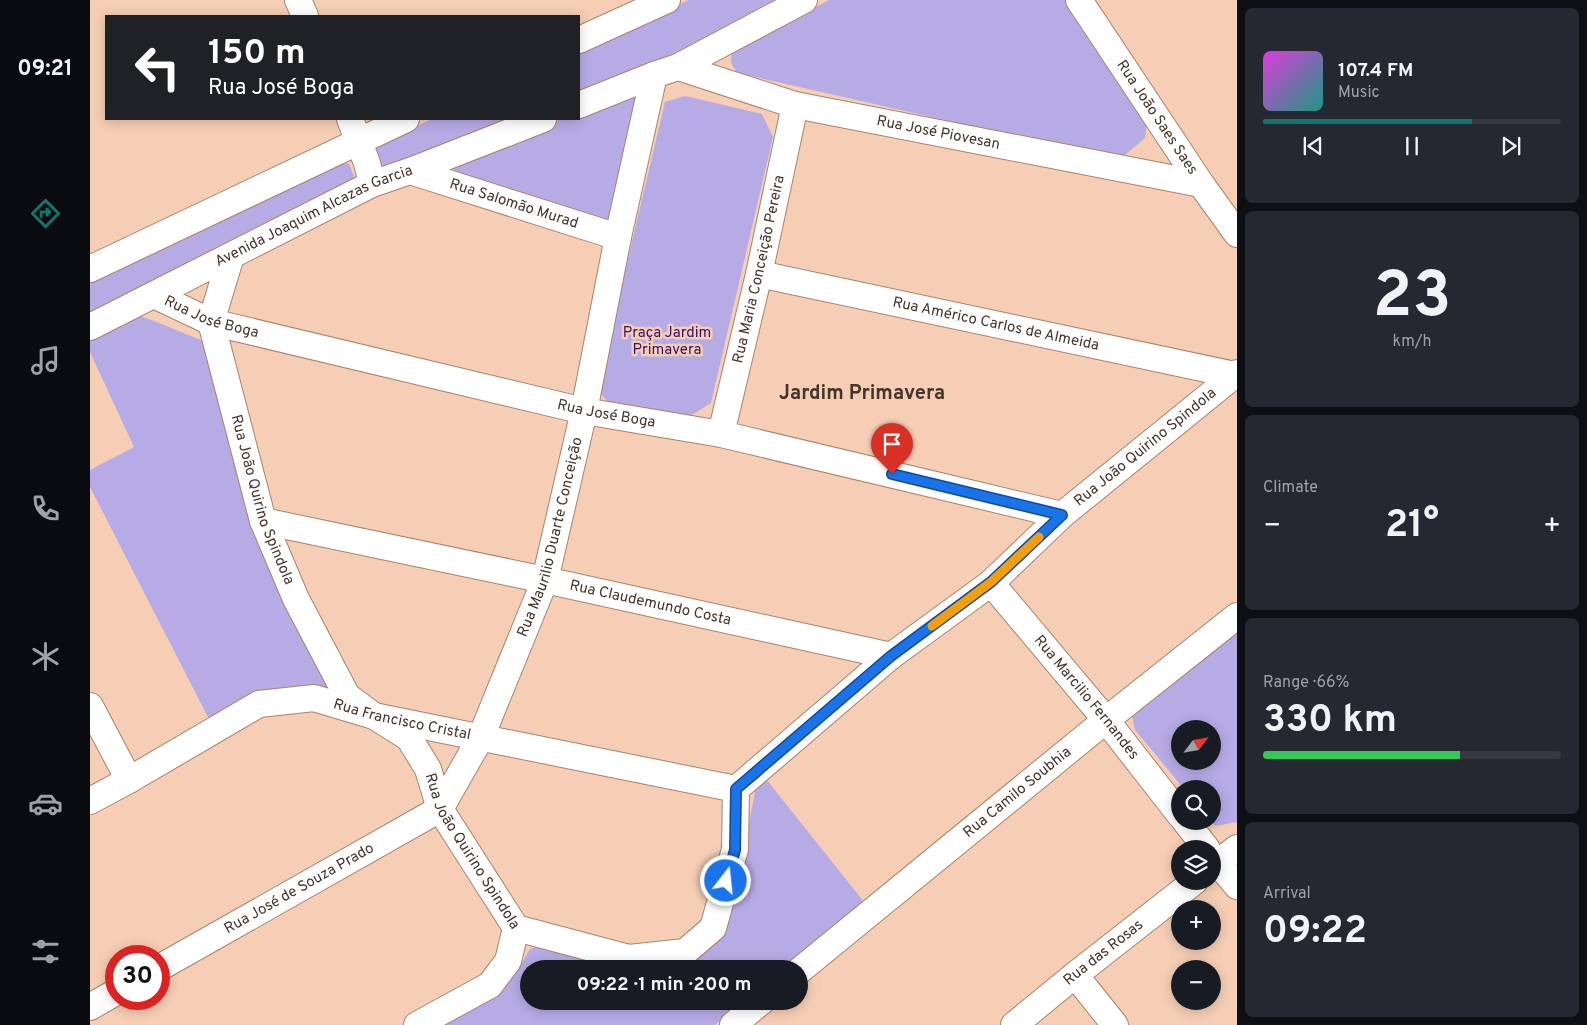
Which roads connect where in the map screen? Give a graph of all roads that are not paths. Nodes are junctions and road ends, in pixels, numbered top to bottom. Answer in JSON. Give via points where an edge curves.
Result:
{"nodes":[{"id":1,"x":298,"y":0,"type":"edge"},
{"id":2,"x":667,"y":0,"type":"edge"},
{"id":3,"x":804,"y":0,"type":"edge"},
{"id":4,"x":1079,"y":0,"type":"edge"},
{"id":5,"x":305,"y":15,"type":"edge"},
{"id":6,"x":580,"y":40,"type":"edge"},
{"id":7,"x":678,"y":67,"type":"junction"},
{"id":8,"x":654,"y":75,"type":"junction"},
{"id":9,"x":580,"y":105,"type":"edge"},
{"id":10,"x":794,"y":105,"type":"junction"},
{"id":11,"x":401,"y":120,"type":"edge"},
{"id":12,"x":540,"y":120,"type":"edge"},
{"id":13,"x":354,"y":129,"type":"edge"},
{"id":14,"x":410,"y":171,"type":"junction"},
{"id":15,"x":372,"y":184,"type":"junction"},
{"id":16,"x":1201,"y":184,"type":"junction"},
{"id":17,"x":1237,"y":234,"type":"edge"},
{"id":18,"x":618,"y":237,"type":"junction"},
{"id":19,"x":231,"y":256,"type":"junction"},
{"id":20,"x":90,"y":269,"type":"edge"},
{"id":21,"x":758,"y":274,"type":"junction"},
{"id":22,"x":154,"y":295,"type":"junction"},
{"id":23,"x":211,"y":322,"type":"junction"},
{"id":24,"x":90,"y":327,"type":"edge"},
{"id":25,"x":1236,"y":374,"type":"edge"},
{"id":26,"x":584,"y":411,"type":"junction"},
{"id":27,"x":721,"y":434,"type":"junction"},
{"id":28,"x":1062,"y":515,"type":"junction"},
{"id":29,"x":263,"y":521,"type":"junction"},
{"id":30,"x":545,"y":580,"type":"junction"},
{"id":31,"x":991,"y":582,"type":"junction"},
{"id":32,"x":1237,"y":616,"type":"edge"},
{"id":33,"x":891,"y":656,"type":"junction"},
{"id":34,"x":90,"y":706,"type":"edge"},
{"id":35,"x":374,"y":716,"type":"junction"},
{"id":36,"x":1106,"y":720,"type":"junction"},
{"id":37,"x":481,"y":737,"type":"junction"},
{"id":38,"x":129,"y":780,"type":"junction"},
{"id":39,"x":736,"y":789,"type":"junction"},
{"id":40,"x":90,"y":801,"type":"edge"},
{"id":41,"x":1171,"y":803,"type":"edge"},
{"id":42,"x":440,"y":809,"type":"junction"},
{"id":43,"x":1193,"y":830,"type":"edge"},
{"id":44,"x":1202,"y":840,"type":"edge"},
{"id":45,"x":1221,"y":863,"type":"edge"},
{"id":46,"x":1237,"y":886,"type":"edge"},
{"id":47,"x":1184,"y":890,"type":"edge"},
{"id":48,"x":516,"y":928,"type":"junction"},
{"id":49,"x":170,"y":962,"type":"edge"},
{"id":50,"x":808,"y":964,"type":"edge"},
{"id":51,"x":1075,"y":975,"type":"junction"},
{"id":52,"x":105,"y":998,"type":"edge"},
{"id":53,"x":90,"y":1007,"type":"edge"},
{"id":54,"x":751,"y":1010,"type":"edge"},
{"id":55,"x":417,"y":1025,"type":"edge"},
{"id":56,"x":733,"y":1025,"type":"edge"},
{"id":57,"x":1014,"y":1025,"type":"edge"},
{"id":58,"x":1115,"y":1025,"type":"edge"}],
"edges":[{"from":1,"to":5,"type":"street"},
{"from":2,"to":6,"type":"street"},
{"from":3,"to":7,"type":"street"},
{"from":4,"to":16,"type":"street","name":"Rua João Saes Saes"},
{"from":7,"to":8,"type":"street"},
{"from":7,"to":10,"type":"street","name":"Rua José Piovesan"},
{"from":8,"to":9,"type":"street"},
{"from":8,"to":18,"type":"street","name":"Rua Maurilio Duarte Conceição"},
{"from":10,"to":16,"type":"street","name":"Rua José Piovesan"},
{"from":10,"to":21,"type":"street","name":"Rua Maria Conceição Pereira"},
{"from":11,"to":13,"type":"street"},
{"from":12,"to":14,"type":"street","name":"Avenida Joaquim Alcazas Garcia"},
{"from":13,"to":15,"type":"street","via":[[368,163]]},
{"from":13,"to":20,"type":"street"},
{"from":14,"to":15,"type":"street","name":"Avenida Joaquim Alcazas Garcia"},
{"from":14,"to":18,"type":"street","name":"Rua Salomão Murad"},
{"from":15,"to":19,"type":"street","name":"Avenida Joaquim Alcazas Garcia"},
{"from":16,"to":17,"type":"street","name":"Rua João Saes Saes"},
{"from":18,"to":26,"type":"street","name":"Rua Maurilio Duarte Conceição"},
{"from":19,"to":22,"type":"street","name":"Avenida Joaquim Alcazas Garcia"},
{"from":19,"to":23,"type":"street"},
{"from":21,"to":25,"type":"street","name":"Rua Américo Carlos de Almeida"},
{"from":21,"to":27,"type":"street","name":"Rua Maria Conceição Pereira"},
{"from":22,"to":23,"type":"street","name":"Rua José Boga"},
{"from":22,"to":24,"type":"street","name":"Avenida Joaquim Alcazas Garcia"},
{"from":23,"to":26,"type":"street","name":"Rua José Boga"},
{"from":23,"to":29,"type":"street","name":"Rua João Quirino Spindola"},
{"from":25,"to":28,"type":"street","name":"Rua João Quirino Spindola"},
{"from":26,"to":27,"type":"street","name":"Rua José Boga"},
{"from":26,"to":30,"type":"street","name":"Rua Maurilio Duarte Conceição"},
{"from":27,"to":28,"type":"street","name":"Rua José Boga"},
{"from":28,"to":31,"type":"street","name":"Rua João Quirino Spindola"},
{"from":29,"to":30,"type":"street","name":"Rua Claudemundo Costa"},
{"from":29,"to":35,"type":"street","name":"Rua João Quirino Spindola","via":[[296,598],[347,696]]},
{"from":30,"to":33,"type":"street","name":"Rua Claudemundo Costa"},
{"from":30,"to":37,"type":"street","name":"Rua Maurilio Duarte Conceição"},
{"from":31,"to":33,"type":"street","name":"Rua João Quirino Spindola"},
{"from":31,"to":36,"type":"street","name":"Rua Marcilio Fernandes"},
{"from":32,"to":36,"type":"street","name":"Rua Camilo Soubhia"},
{"from":33,"to":39,"type":"street","name":"Rua João Quirino Spindola"},
{"from":34,"to":38,"type":"street"},
{"from":35,"to":37,"type":"street","name":"Rua Francisco Cristal"},
{"from":35,"to":38,"type":"street","name":"Rua Francisco Cristal","via":[[314,698],[259,704]]},
{"from":35,"to":42,"type":"street","name":"Rua João Quirino Spindola","via":[[409,738],[428,769]]},
{"from":36,"to":41,"type":"street","name":"Rua Marcilio Fernandes"},
{"from":36,"to":50,"type":"street","name":"Rua Camilo Soubhia"},
{"from":37,"to":39,"type":"street","name":"Rua Francisco Cristal"},
{"from":37,"to":42,"type":"street","name":"Rua Maurilio Duarte Conceição"},
{"from":38,"to":40,"type":"street","name":"Rua Francisco Cristal"},
{"from":39,"to":48,"type":"street","name":"Rua João Quirino Spindola","via":[[735,850],[713,928],[685,952],[629,958]]},
{"from":42,"to":48,"type":"street","name":"Rua João Quirino Spindola"},
{"from":42,"to":49,"type":"street","name":"Rua José de Souza Prado"},
{"from":43,"to":44,"type":"street"},
{"from":45,"to":46,"type":"street"},
{"from":47,"to":51,"type":"street","name":"Rua das Rosas"},
{"from":48,"to":55,"type":"street","via":[[508,961],[490,985]]},
{"from":51,"to":57,"type":"street","name":"Rua das Rosas"},
{"from":51,"to":58,"type":"street"},
{"from":52,"to":53,"type":"street"},
{"from":54,"to":56,"type":"street"}]}
